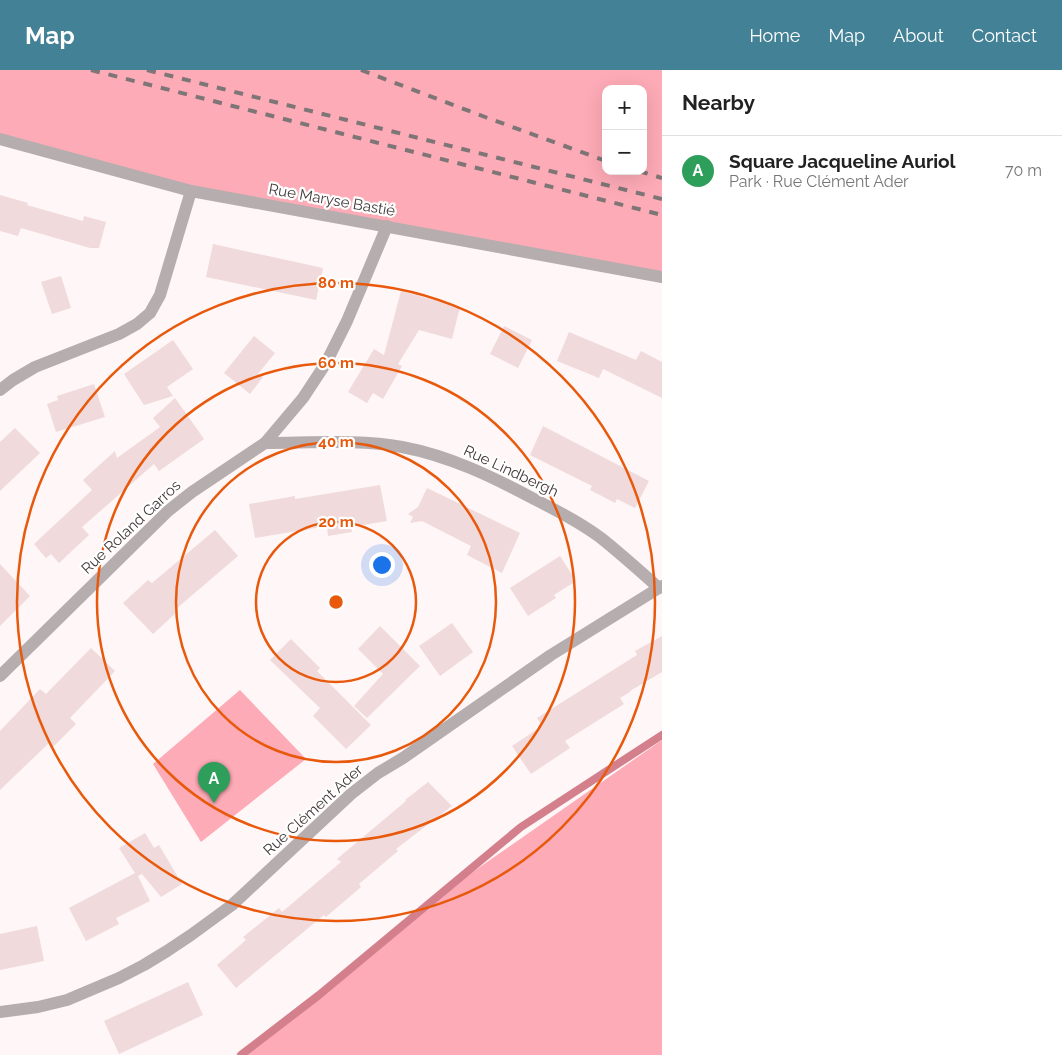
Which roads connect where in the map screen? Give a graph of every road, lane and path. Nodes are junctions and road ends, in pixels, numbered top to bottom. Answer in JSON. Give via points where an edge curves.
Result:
{"nodes":[{"id":1,"x":0,"y":139,"type":"edge"},
{"id":2,"x":191,"y":191,"type":"junction"},
{"id":3,"x":387,"y":226,"type":"junction"},
{"id":4,"x":662,"y":277,"type":"edge"},
{"id":5,"x":0,"y":390,"type":"edge"},
{"id":6,"x":265,"y":443,"type":"junction"},
{"id":7,"x":660,"y":587,"type":"edge"},
{"id":8,"x":0,"y":676,"type":"edge"},
{"id":9,"x":0,"y":1012,"type":"edge"}],
"edges":[{"from":1,"to":2,"type":"street","name":"Rue Maryse Bastié"},
{"from":2,"to":3,"type":"street","name":"Rue Maryse Bastié"},
{"from":2,"to":5,"type":"street","via":[[160,295],[150,313],[119,334],[36,367]]},
{"from":3,"to":4,"type":"street","name":"Rue Maryse Bastié"},
{"from":3,"to":6,"type":"street","name":"Rue Roland Garros","via":[[326,363],[303,398]]},
{"from":6,"to":7,"type":"street","name":"Rue Lindbergh","via":[[378,444],[429,453],[458,463],[489,475],[568,516],[600,537]]},
{"from":6,"to":8,"type":"street","name":"Rue Roland Garros","via":[[168,511]]},
{"from":7,"to":9,"type":"street","name":"Rue Clément Ader","via":[[551,655],[378,773],[351,794],[232,905],[183,941],[120,978],[67,1000]]}]}
